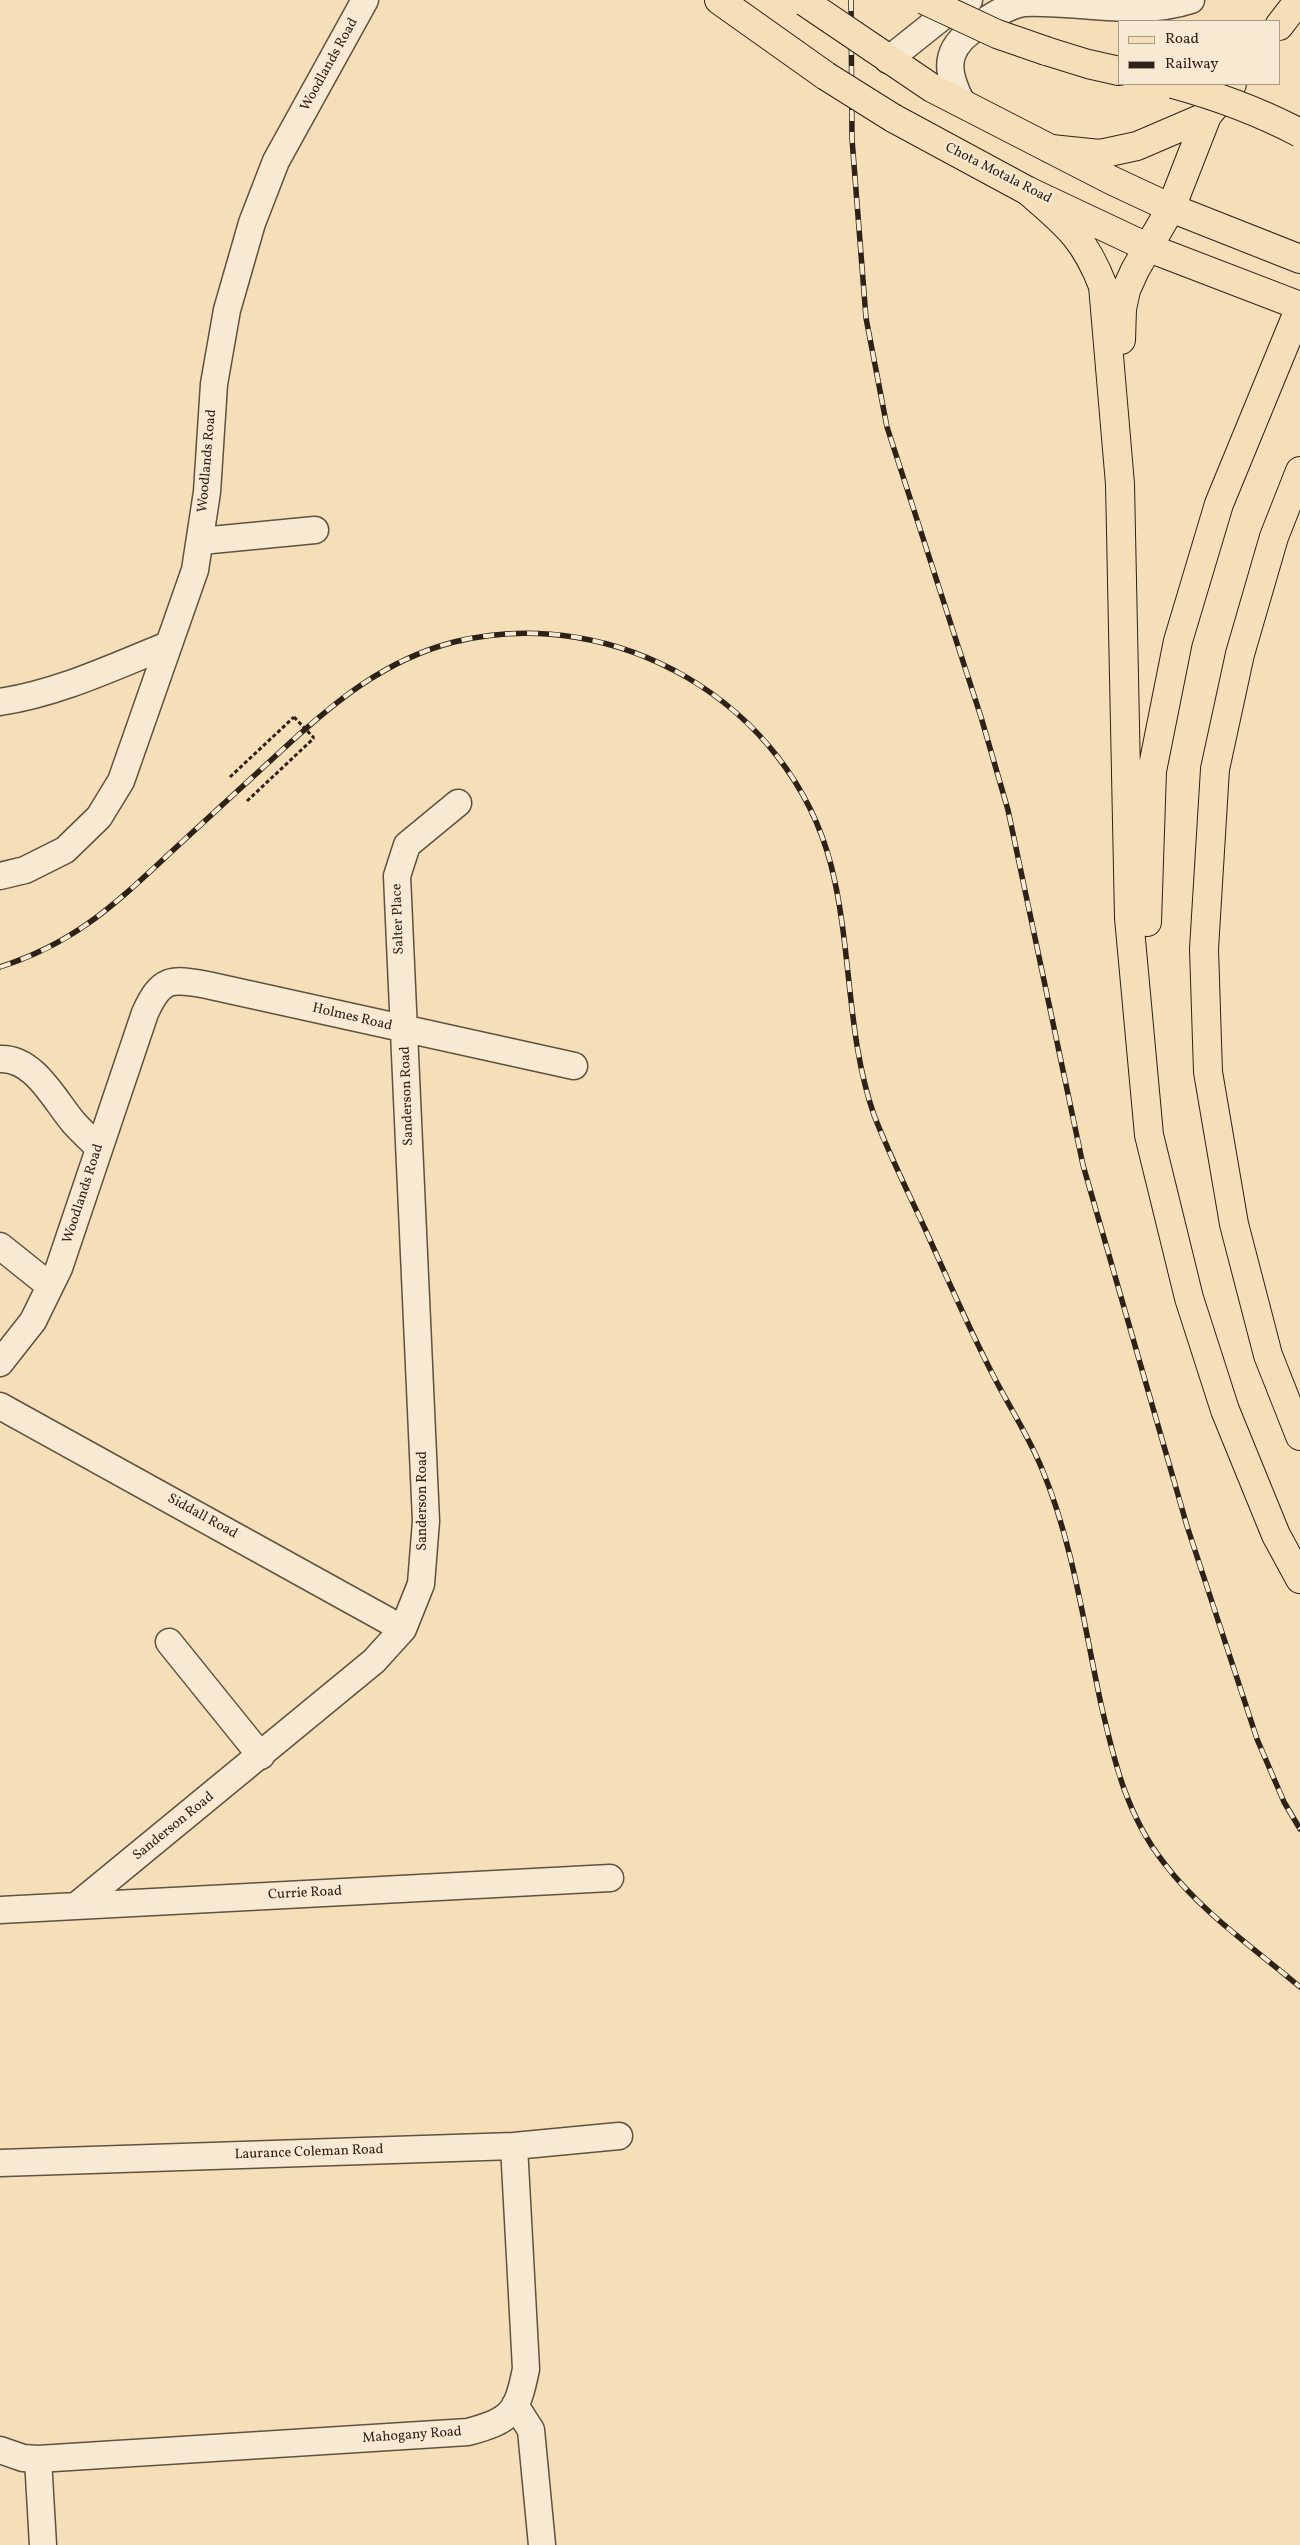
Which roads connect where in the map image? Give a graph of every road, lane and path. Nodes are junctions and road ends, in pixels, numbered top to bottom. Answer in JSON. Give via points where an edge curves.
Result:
{"nodes":[{"id":1,"x":365,"y":0,"type":"edge"},
{"id":2,"x":719,"y":0,"type":"edge"},
{"id":3,"x":924,"y":0,"type":"edge"},
{"id":4,"x":969,"y":0,"type":"edge"},
{"id":5,"x":1049,"y":0,"type":"edge"},
{"id":6,"x":1191,"y":0,"type":"edge"},
{"id":7,"x":1299,"y":0,"type":"edge"},
{"id":8,"x":803,"y":1,"type":"edge"},
{"id":9,"x":1280,"y":25,"type":"edge"},
{"id":10,"x":880,"y":54,"type":"junction"},
{"id":11,"x":1118,"y":71,"type":"edge"},
{"id":12,"x":1177,"y":85,"type":"edge"},
{"id":13,"x":1231,"y":85,"type":"edge"},
{"id":14,"x":962,"y":103,"type":"junction"},
{"id":15,"x":1207,"y":116,"type":"junction"},
{"id":16,"x":1300,"y":134,"type":"edge"},
{"id":17,"x":1051,"y":149,"type":"junction"},
{"id":18,"x":1028,"y":191,"type":"junction"},
{"id":19,"x":1171,"y":208,"type":"junction"},
{"id":20,"x":1149,"y":248,"type":"junction"},
{"id":21,"x":1300,"y":259,"type":"edge"},
{"id":22,"x":1300,"y":307,"type":"edge"},
{"id":23,"x":1117,"y":436,"type":"junction"},
{"id":24,"x":1300,"y":471,"type":"edge"},
{"id":25,"x":315,"y":530,"type":"dead end"},
{"id":26,"x":200,"y":541,"type":"junction"},
{"id":27,"x":168,"y":645,"type":"junction"},
{"id":28,"x":0,"y":702,"type":"edge"},
{"id":29,"x":230,"y":777,"type":"dead end"},
{"id":30,"x":247,"y":801,"type":"dead end"},
{"id":31,"x":458,"y":803,"type":"dead end"},
{"id":32,"x":0,"y":876,"type":"edge"},
{"id":33,"x":144,"y":1013,"type":"joint"},
{"id":34,"x":405,"y":1030,"type":"junction"},
{"id":35,"x":0,"y":1059,"type":"edge"},
{"id":36,"x":574,"y":1066,"type":"dead end"},
{"id":37,"x":100,"y":1148,"type":"junction"},
{"id":38,"x":0,"y":1246,"type":"edge"},
{"id":39,"x":50,"y":1286,"type":"junction"},
{"id":40,"x":1188,"y":1298,"type":"junction"},
{"id":41,"x":3,"y":1355,"type":"edge"},
{"id":42,"x":0,"y":1406,"type":"edge"},
{"id":43,"x":1300,"y":1436,"type":"edge"},
{"id":44,"x":1300,"y":1579,"type":"edge"},
{"id":45,"x":403,"y":1629,"type":"junction"},
{"id":46,"x":169,"y":1642,"type":"dead end"},
{"id":47,"x":261,"y":1756,"type":"junction"},
{"id":48,"x":610,"y":1878,"type":"dead end"},
{"id":49,"x":76,"y":1906,"type":"junction"},
{"id":50,"x":0,"y":1910,"type":"edge"},
{"id":51,"x":618,"y":2136,"type":"dead end"},
{"id":52,"x":514,"y":2146,"type":"junction"},
{"id":53,"x":0,"y":2163,"type":"edge"},
{"id":54,"x":515,"y":2405,"type":"junction"},
{"id":55,"x":0,"y":2450,"type":"edge"},
{"id":56,"x":38,"y":2459,"type":"junction"},
{"id":57,"x":43,"y":2545,"type":"edge"},
{"id":58,"x":542,"y":2545,"type":"edge"}],
"edges":[{"from":1,"to":26,"type":"street","name":"Woodlands Road","via":[[276,161],[252,223],[227,310],[214,384],[207,492]]},
{"from":2,"to":18,"type":"main road","name":"Chota Motala Road","bridge":true,"via":[[826,76],[893,118]]},
{"from":3,"to":11,"type":"main road","bridge":true,"via":[[997,34]]},
{"from":4,"to":10,"type":"street"},
{"from":5,"to":6,"type":"street","via":[[1145,6]]},
{"from":5,"to":14,"type":"street","via":[[1022,3],[1005,10],[983,22],[953,48],[950,70]]},
{"from":7,"to":9,"type":"main road"},
{"from":8,"to":10,"type":"main road","bridge":true},
{"from":10,"to":14,"type":"main road","via":[[932,88]]},
{"from":12,"to":16,"type":"main road","bridge":true,"via":[[1273,119]]},
{"from":13,"to":15,"type":"main road"},
{"from":14,"to":17,"type":"main road"},
{"from":15,"to":17,"type":"main road","via":[[1137,146],[1100,154]]},
{"from":15,"to":19,"type":"main road"},
{"from":17,"to":19,"type":"main road"},
{"from":18,"to":20,"type":"main road","name":"Chota Motala Road"},
{"from":18,"to":23,"type":"main road","via":[[1072,230],[1092,258],[1103,286]]},
{"from":19,"to":20,"type":"main road"},
{"from":19,"to":21,"type":"main road"},
{"from":20,"to":22,"type":"main road","name":"Chota Motala Road"},
{"from":20,"to":23,"type":"main road","via":[[1126,290],[1122,309]]},
{"from":22,"to":40,"type":"main road","via":[[1219,504],[1178,642],[1152,771],[1147,909],[1159,1133]]},
{"from":23,"to":40,"type":"main road","via":[[1129,918],[1149,1136]]},
{"from":24,"to":43,"type":"main road","via":[[1274,537],[1240,654],[1215,769],[1204,949],[1208,1072],[1234,1224],[1268,1355]]},
{"from":25,"to":26,"type":"street"},
{"from":26,"to":27,"type":"street","name":"Woodlands Road","via":[[195,570]]},
{"from":27,"to":28,"type":"street","via":[[64,687]]},
{"from":27,"to":32,"type":"street","name":"Woodlands Road","via":[[121,781],[100,817],[65,850],[25,870]]},
{"from":29,"to":30,"type":"path","bridge":true,"via":[[294,717],[314,738]]},
{"from":31,"to":34,"type":"street","name":"Salter Place","via":[[408,845],[397,876]]},
{"from":33,"to":34,"type":"street","name":"Holmes Road","via":[[155,992],[167,983],[180,980]]},
{"from":33,"to":37,"type":"street","name":"Woodlands Road"},
{"from":34,"to":36,"type":"street","name":"Holmes Road"},
{"from":34,"to":45,"type":"street","name":"Sanderson Road","via":[[426,1521],[421,1584]]},
{"from":35,"to":37,"type":"street","via":[[20,1062]]},
{"from":37,"to":39,"type":"street","name":"Woodlands Road"},
{"from":38,"to":39,"type":"street"},
{"from":39,"to":41,"type":"street","name":"Woodlands Road","via":[[33,1321]]},
{"from":40,"to":44,"type":"main road","via":[[1225,1410],[1276,1535]]},
{"from":42,"to":45,"type":"street","name":"Siddall Road"},
{"from":45,"to":47,"type":"street","name":"Sanderson Road","via":[[374,1661]]},
{"from":46,"to":47,"type":"street"},
{"from":47,"to":49,"type":"street","name":"Sanderson Road"},
{"from":48,"to":49,"type":"street","name":"Currie Road"},
{"from":49,"to":50,"type":"street","name":"Currie Road"},
{"from":51,"to":52,"type":"street","name":"Laurance Coleman Road"},
{"from":52,"to":53,"type":"street","name":"Laurance Coleman Road"},
{"from":52,"to":54,"type":"street","name":"Mahogany Road","via":[[526,2368],[520,2399]]},
{"from":54,"to":56,"type":"street","name":"Mahogany Road","via":[[509,2415],[495,2425],[468,2432]]},
{"from":54,"to":58,"type":"street","via":[[531,2430]]},
{"from":55,"to":56,"type":"street","name":"Mahogany Road"},
{"from":56,"to":57,"type":"street"}]}
